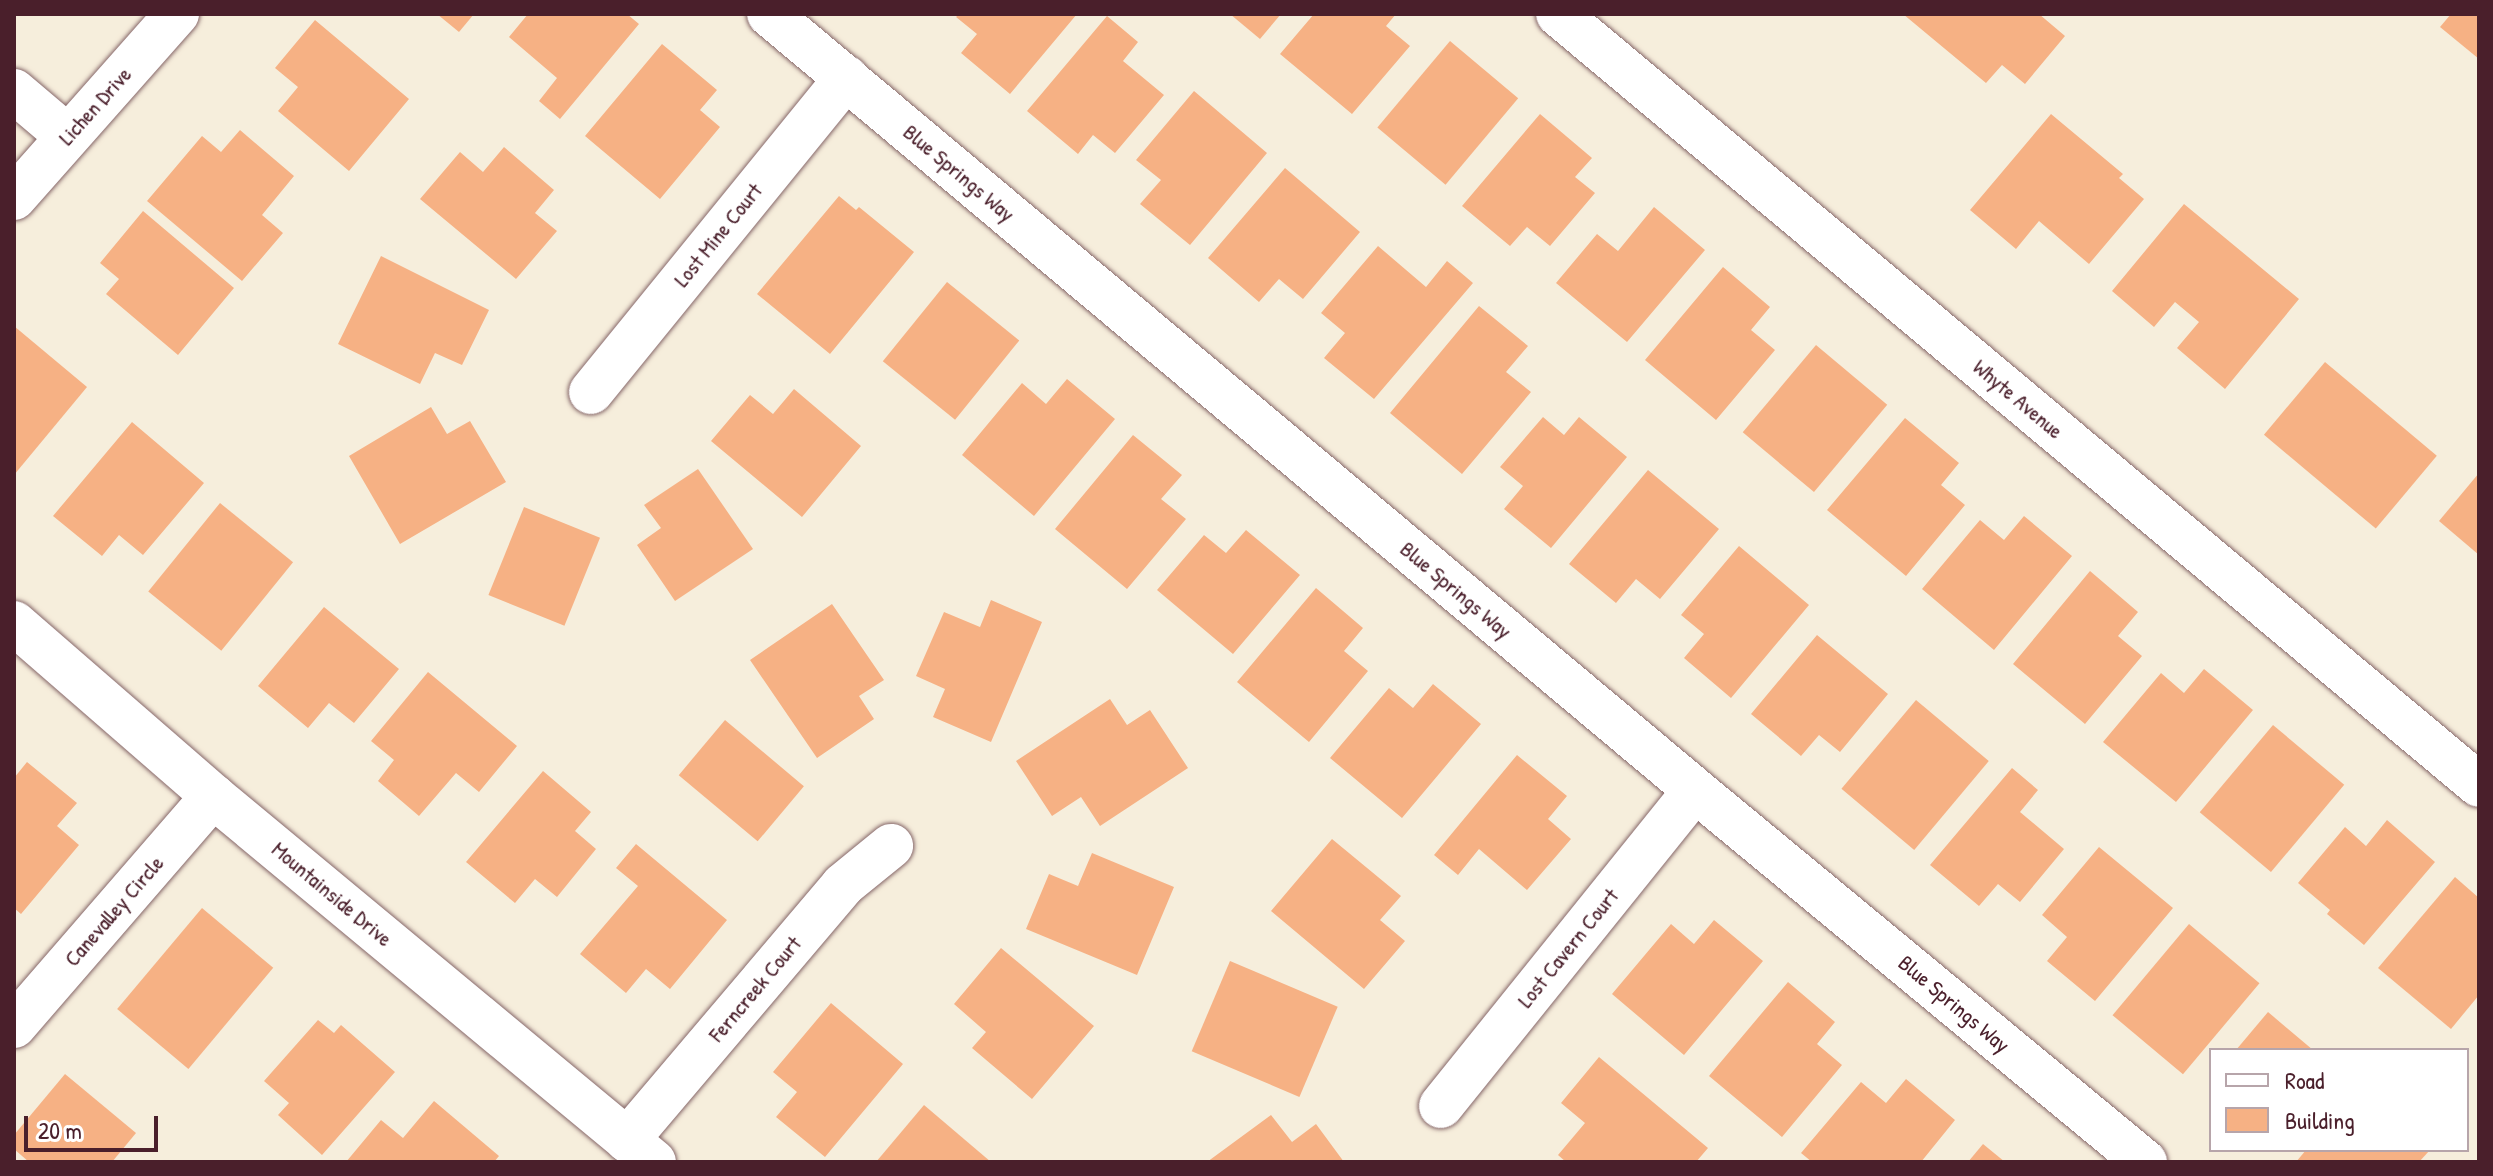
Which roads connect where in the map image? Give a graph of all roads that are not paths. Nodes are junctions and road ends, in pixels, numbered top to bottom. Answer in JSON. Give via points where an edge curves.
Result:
{"nodes":[{"id":1,"x":177,"y":14,"type":"edge"},
{"id":2,"x":769,"y":14,"type":"edge"},
{"id":3,"x":1558,"y":14,"type":"edge"},
{"id":4,"x":846,"y":78,"type":"junction"},
{"id":5,"x":14,"y":91,"type":"edge"},
{"id":6,"x":67,"y":136,"type":"junction"},
{"id":7,"x":14,"y":198,"type":"edge"},
{"id":8,"x":591,"y":392,"type":"dead end"},
{"id":9,"x":14,"y":623,"type":"edge"},
{"id":10,"x":2479,"y":785,"type":"edge"},
{"id":11,"x":1695,"y":790,"type":"junction"},
{"id":12,"x":213,"y":796,"type":"junction"},
{"id":13,"x":891,"y":846,"type":"dead end"},
{"id":14,"x":14,"y":1026,"type":"edge"},
{"id":15,"x":1441,"y":1106,"type":"dead end"},
{"id":16,"x":640,"y":1151,"type":"edge"},
{"id":17,"x":2145,"y":1162,"type":"edge"}],
"edges":[{"from":1,"to":6,"type":"street","name":"Lichen Drive"},
{"from":2,"to":4,"type":"street","name":"Blue Springs Way"},
{"from":3,"to":10,"type":"street","name":"Whyte Avenue"},
{"from":4,"to":8,"type":"street","name":"Lost Mine Court"},
{"from":4,"to":11,"type":"street","name":"Blue Springs Way"},
{"from":5,"to":6,"type":"street"},
{"from":6,"to":7,"type":"street","name":"Lichen Drive"},
{"from":9,"to":12,"type":"street","name":"Mountainside Drive"},
{"from":11,"to":15,"type":"street","name":"Lost Cavern Court"},
{"from":11,"to":17,"type":"street","name":"Blue Springs Way"},
{"from":12,"to":14,"type":"street","name":"Canevalley Circle"},
{"from":12,"to":16,"type":"street","name":"Mountainside Drive"},
{"from":13,"to":16,"type":"street","name":"Ferncreek Court","via":[[843,885]]}]}
